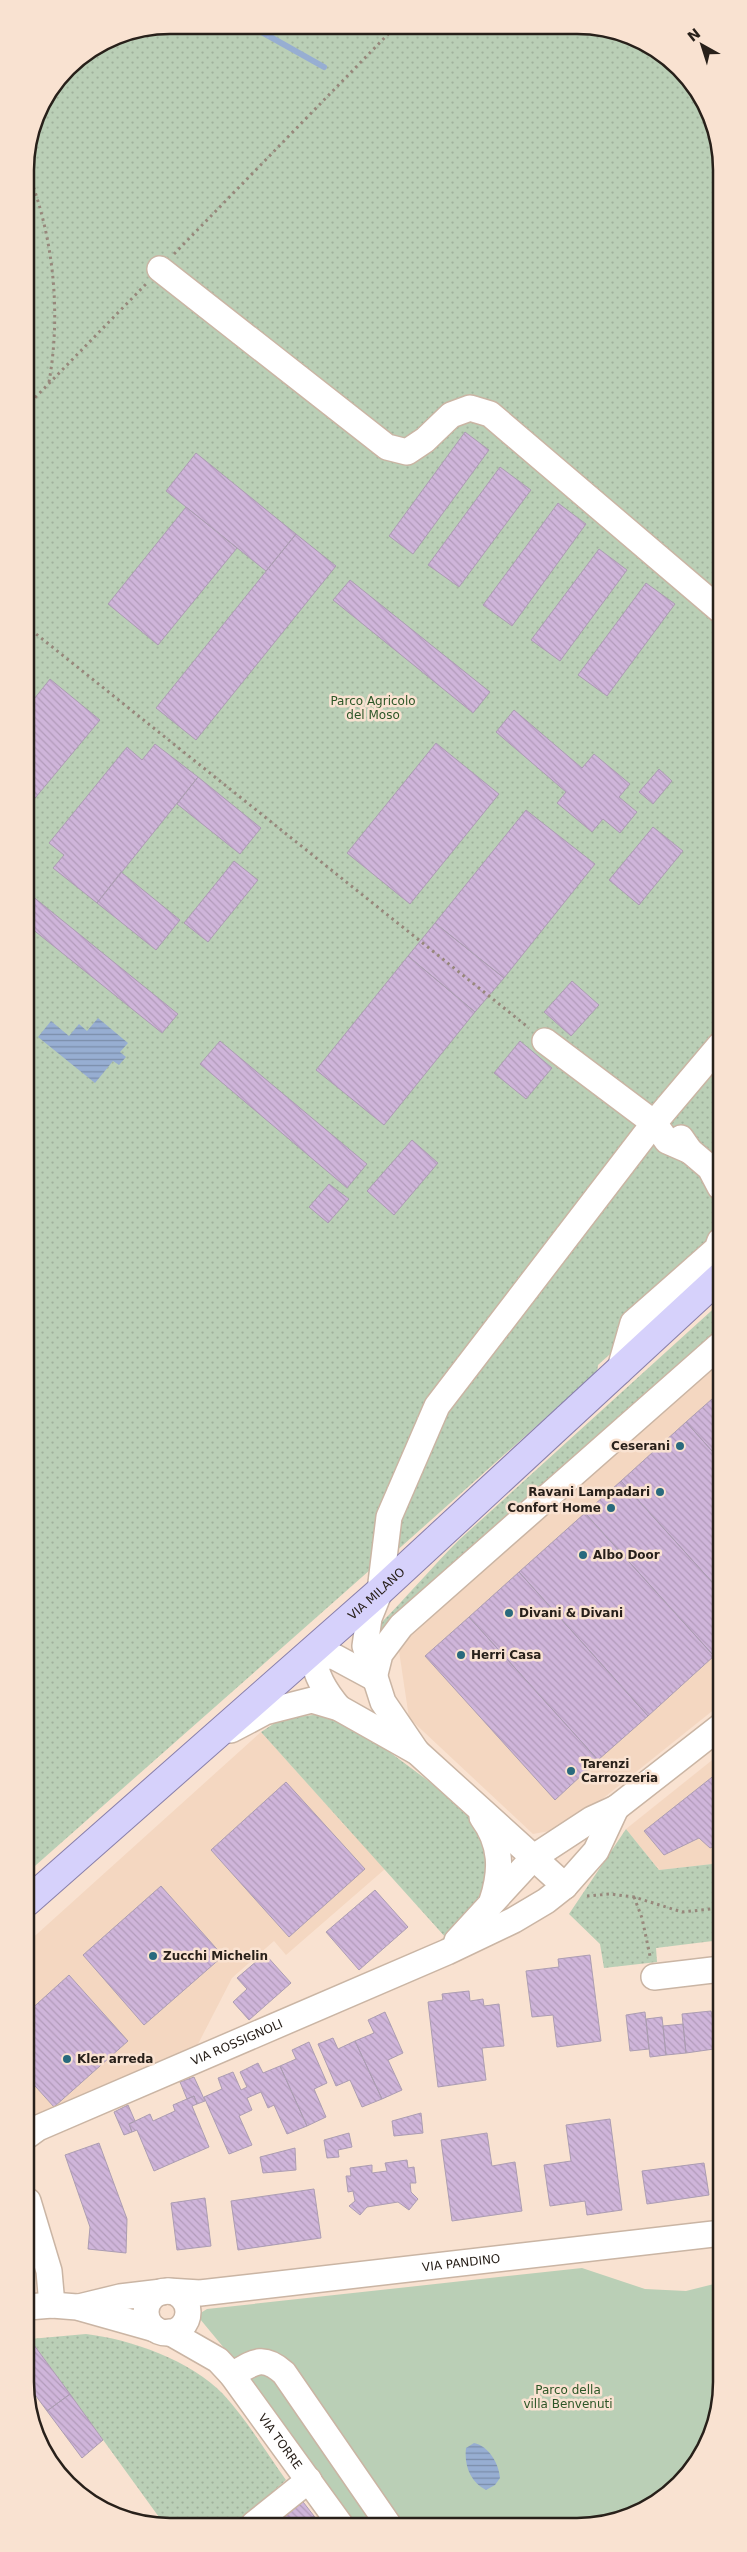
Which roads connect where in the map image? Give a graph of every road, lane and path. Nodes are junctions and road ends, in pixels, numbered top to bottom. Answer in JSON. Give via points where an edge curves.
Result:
{"nodes":[{"id":1,"x":388,"y":34,"type":"edge"},
{"id":2,"x":34,"y":187,"type":"edge"},
{"id":3,"x":160,"y":269,"type":"junction"},
{"id":4,"x":49,"y":382,"type":"junction"},
{"id":5,"x":34,"y":398,"type":"edge"},
{"id":6,"x":713,"y":604,"type":"edge"},
{"id":7,"x":34,"y":632,"type":"edge"},
{"id":8,"x":545,"y":1041,"type":"joint"},
{"id":9,"x":713,"y":1053,"type":"edge"},
{"id":10,"x":654,"y":1123,"type":"junction"},
{"id":11,"x":713,"y":1172,"type":"edge"},
{"id":12,"x":713,"y":1253,"type":"edge"},
{"id":13,"x":713,"y":1284,"type":"edge"},
{"id":14,"x":713,"y":1351,"type":"edge"},
{"id":15,"x":619,"y":1372,"type":"junction"},
{"id":16,"x":380,"y":1592,"type":"junction"},
{"id":17,"x":312,"y":1653,"type":"junction"},
{"id":18,"x":374,"y":1678,"type":"junction"},
{"id":19,"x":338,"y":1708,"type":"junction"},
{"id":20,"x":713,"y":1732,"type":"edge"},
{"id":21,"x":211,"y":1740,"type":"junction"},
{"id":22,"x":417,"y":1752,"type":"junction"},
{"id":23,"x":467,"y":1797,"type":"junction"},
{"id":24,"x":616,"y":1808,"type":"junction"},
{"id":25,"x":534,"y":1857,"type":"junction"},
{"id":26,"x":565,"y":1886,"type":"junction"},
{"id":27,"x":34,"y":1896,"type":"edge"},
{"id":28,"x":634,"y":1897,"type":"junction"},
{"id":29,"x":490,"y":1907,"type":"junction"},
{"id":30,"x":713,"y":1909,"type":"edge"},
{"id":31,"x":447,"y":1952,"type":"junction"},
{"id":32,"x":713,"y":1970,"type":"edge"},
{"id":33,"x":654,"y":1977,"type":"joint"},
{"id":34,"x":34,"y":2132,"type":"edge"},
{"id":35,"x":34,"y":2222,"type":"edge"},
{"id":36,"x":713,"y":2234,"type":"edge"},
{"id":37,"x":165,"y":2291,"type":"junction"},
{"id":38,"x":192,"y":2305,"type":"junction"},
{"id":39,"x":64,"y":2306,"type":"junction"},
{"id":40,"x":34,"y":2307,"type":"edge"},
{"id":41,"x":162,"y":2331,"type":"junction"},
{"id":42,"x":225,"y":2368,"type":"junction"},
{"id":43,"x":309,"y":2480,"type":"junction"},
{"id":44,"x":262,"y":2518,"type":"edge"},
{"id":45,"x":336,"y":2518,"type":"edge"},
{"id":46,"x":384,"y":2518,"type":"edge"}],
"edges":[{"from":1,"to":3,"type":"path"},
{"from":2,"to":4,"type":"path","via":[[40,202],[55,301],[55,348]]},
{"from":3,"to":4,"type":"path"},
{"from":3,"to":6,"type":"street","via":[[387,447],[407,452],[425,440],[451,414],[470,408],[490,414]]},
{"from":4,"to":5,"type":"path"},
{"from":7,"to":8,"type":"path"},
{"from":8,"to":10,"type":"street"},
{"from":9,"to":10,"type":"street","name":"VIA ROSSIGNOLI"},
{"from":10,"to":11,"type":"street","via":[[676,1129],[690,1151]]},
{"from":10,"to":16,"type":"street","name":"VIA ROSSIGNOLI","via":[[437,1406],[389,1517]]},
{"from":12,"to":15,"type":"street","via":[[634,1323]]},
{"from":13,"to":15,"type":"main road","name":"VIA MILANO"},
{"from":14,"to":18,"type":"street","via":[[401,1626],[380,1654]]},
{"from":15,"to":16,"type":"main road","name":"VIA MILANO"},
{"from":16,"to":17,"type":"main road","name":"VIA MILANO"},
{"from":16,"to":18,"type":"street","name":"VIA ROSSIGNOLI","via":[[369,1618],[365,1646]]},
{"from":17,"to":18,"type":"street","via":[[335,1657]]},
{"from":17,"to":19,"type":"street","name":"VIA ROSSIGNOLI","via":[[315,1673]]},
{"from":17,"to":21,"type":"main road","name":"VIA MILANO"},
{"from":18,"to":22,"type":"street","name":"VIA ROSSIGNOLI","via":[[383,1702]]},
{"from":19,"to":21,"type":"street","name":"VIA ROSSIGNOLI","via":[[312,1700],[284,1707],[265,1712]]},
{"from":19,"to":22,"type":"street","name":"VIA ROSSIGNOLI"},
{"from":20,"to":24,"type":"street","name":"VIA ROSSIGNOLI"},
{"from":21,"to":27,"type":"main road","name":"VIA MILANO"},
{"from":22,"to":23,"type":"street","name":"VIA ROSSIGNOLI"},
{"from":23,"to":25,"type":"street","name":"VIA ROSSIGNOLI"},
{"from":23,"to":29,"type":"street","name":"VIA ROSSIGNOLI","via":[[489,1826],[500,1856],[499,1880]]},
{"from":24,"to":25,"type":"street","name":"VIA ROSSIGNOLI","via":[[592,1819]]},
{"from":24,"to":26,"type":"street","name":"VIA ROSSIGNOLI","via":[[596,1851]]},
{"from":25,"to":26,"type":"street"},
{"from":25,"to":29,"type":"street","name":"VIA ROSSIGNOLI"},
{"from":26,"to":28,"type":"path","via":[[577,1897],[610,1894]]},
{"from":26,"to":31,"type":"street","name":"VIA ROSSIGNOLI","via":[[514,1920]]},
{"from":28,"to":30,"type":"path","via":[[682,1912]]},
{"from":28,"to":33,"type":"path","via":[[642,1918]]},
{"from":29,"to":31,"type":"street","name":"VIA ROSSIGNOLI"},
{"from":31,"to":34,"type":"street","name":"VIA ROSSIGNOLI"},
{"from":32,"to":33,"type":"street"},
{"from":35,"to":39,"type":"street"},
{"from":36,"to":38,"type":"street","name":"VIA PANDINO"},
{"from":37,"to":38,"type":"street","name":"VIA PANDINO"},
{"from":37,"to":39,"type":"street","name":"VIA PANDINO"},
{"from":37,"to":41,"type":"street","via":[[150,2299],[146,2312],[150,2325]]},
{"from":38,"to":41,"type":"street","via":[[181,2327]]},
{"from":38,"to":42,"type":"street","name":"VIA TORRE"},
{"from":39,"to":40,"type":"street","name":"VIA PANDINO"},
{"from":39,"to":41,"type":"street","name":"VIA PANDINO"},
{"from":41,"to":42,"type":"street","name":"VIA TORRE"},
{"from":42,"to":43,"type":"street","name":"VIA TORRE"},
{"from":42,"to":46,"type":"street","via":[[255,2361],[270,2363],[284,2374]]},
{"from":43,"to":44,"type":"street"},
{"from":43,"to":45,"type":"street","name":"VIA TORRE"}]}
